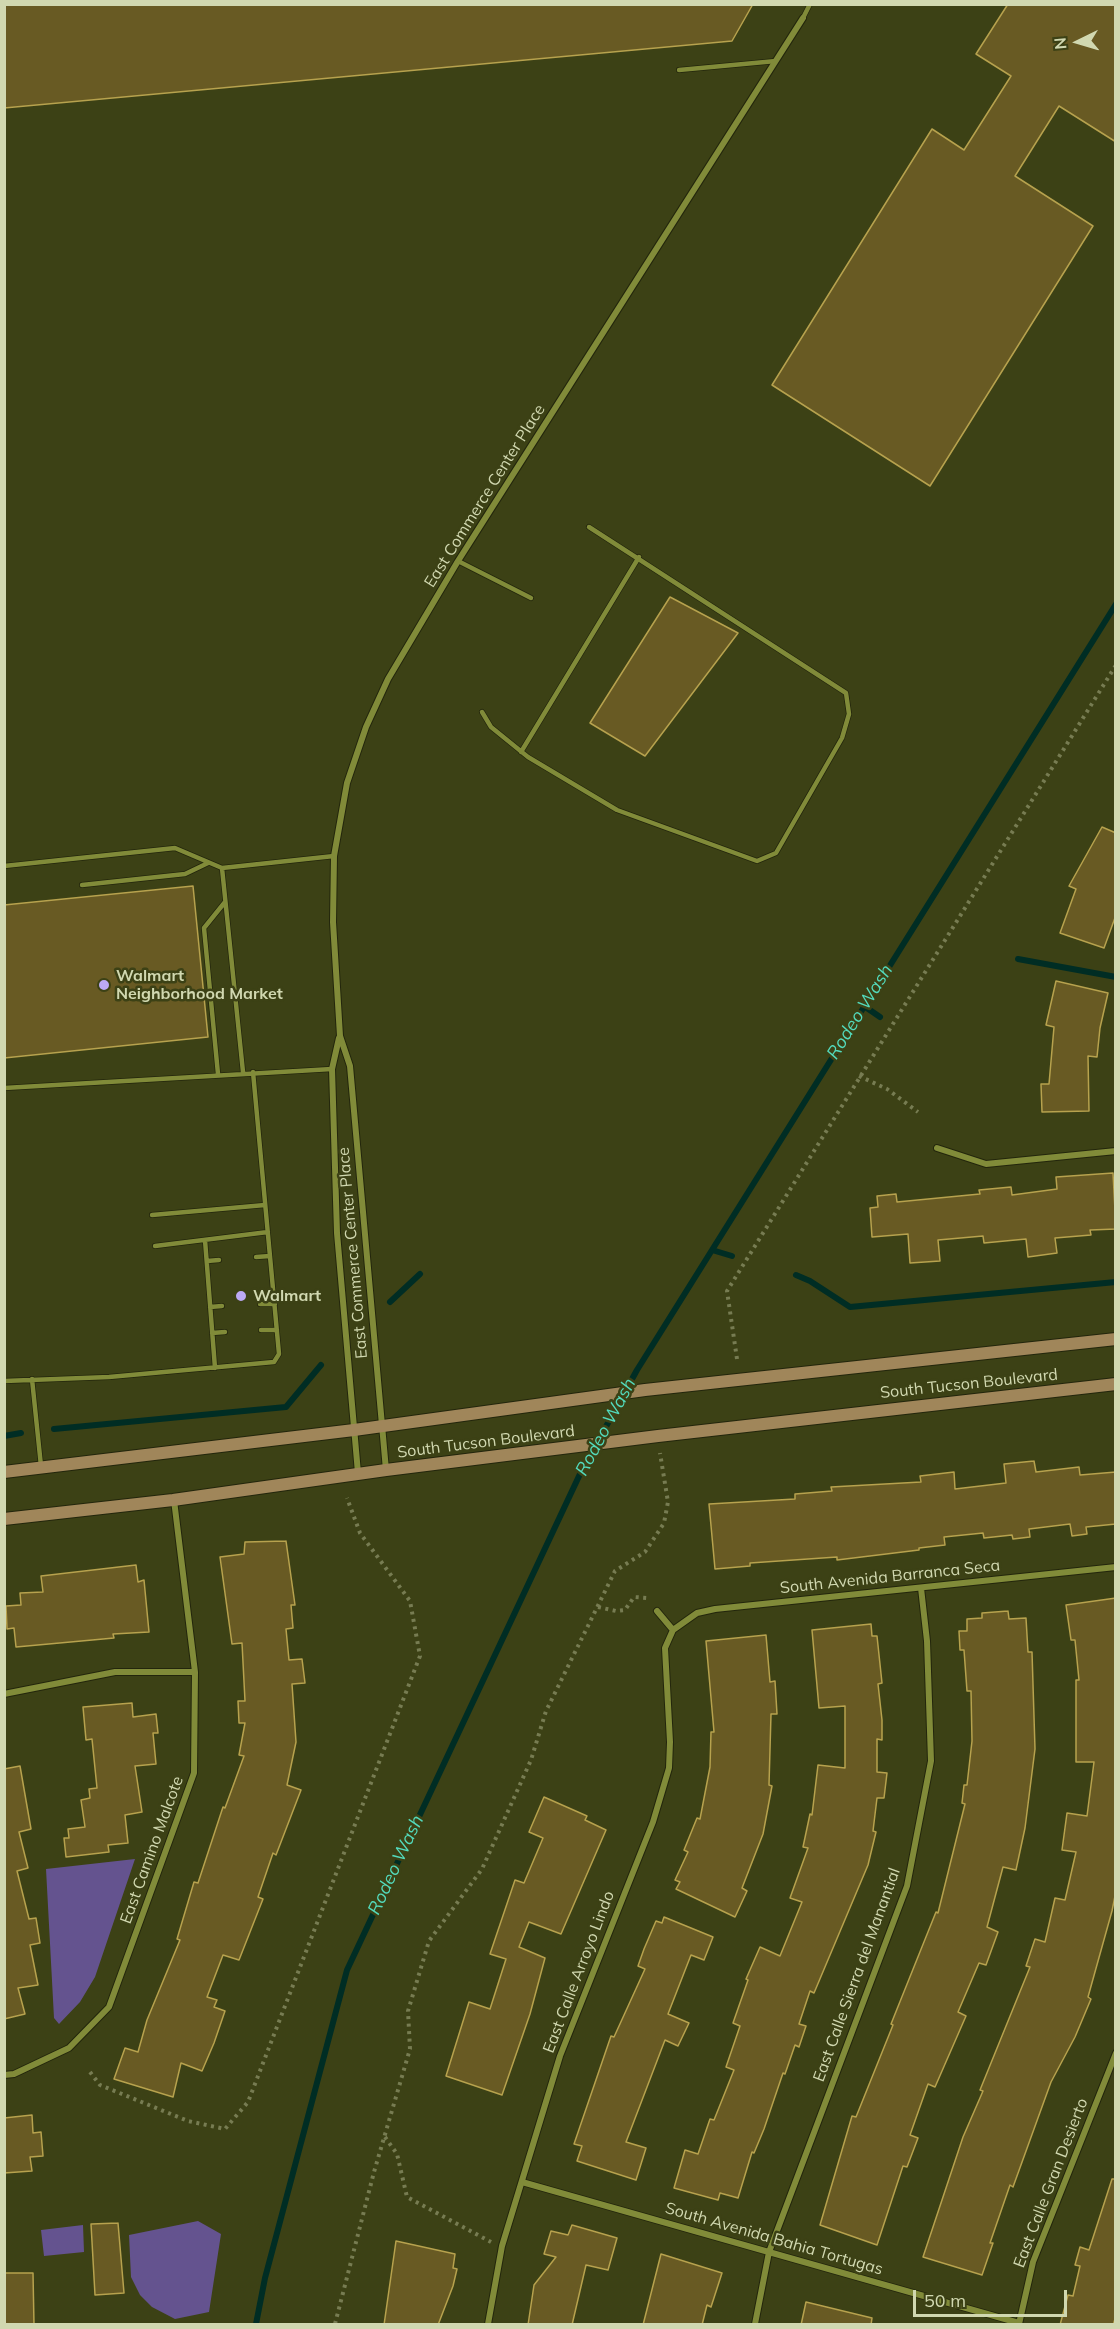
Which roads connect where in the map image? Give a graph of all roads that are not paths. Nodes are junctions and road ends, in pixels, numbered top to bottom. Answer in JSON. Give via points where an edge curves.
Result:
{"nodes":[{"id":1,"x":810,"y":4,"type":"edge"},
{"id":2,"x":803,"y":18,"type":"joint"},
{"id":3,"x":776,"y":61,"type":"junction"},
{"id":4,"x":679,"y":70,"type":"dead end"},
{"id":5,"x":589,"y":528,"type":"dead end"},
{"id":6,"x":639,"y":557,"type":"junction"},
{"id":7,"x":458,"y":561,"type":"junction"},
{"id":8,"x":531,"y":598,"type":"dead end"},
{"id":9,"x":482,"y":712,"type":"dead end"},
{"id":10,"x":521,"y":752,"type":"junction"},
{"id":11,"x":334,"y":856,"type":"junction"},
{"id":12,"x":208,"y":863,"type":"junction"},
{"id":13,"x":4,"y":867,"type":"edge"},
{"id":14,"x":222,"y":868,"type":"junction"},
{"id":15,"x":82,"y":885,"type":"dead end"},
{"id":16,"x":226,"y":902,"type":"junction"},
{"id":17,"x":340,"y":1036,"type":"junction"},
{"id":18,"x":332,"y":1069,"type":"junction"},
{"id":19,"x":243,"y":1072,"type":"junction"},
{"id":20,"x":253,"y":1072,"type":"junction"},
{"id":21,"x":218,"y":1074,"type":"junction"},
{"id":22,"x":4,"y":1088,"type":"edge"},
{"id":23,"x":937,"y":1148,"type":"dead end"},
{"id":24,"x":1116,"y":1151,"type":"edge"},
{"id":25,"x":265,"y":1205,"type":"junction"},
{"id":26,"x":152,"y":1215,"type":"dead end"},
{"id":27,"x":268,"y":1232,"type":"junction"},
{"id":28,"x":205,"y":1240,"type":"junction"},
{"id":29,"x":155,"y":1246,"type":"dead end"},
{"id":30,"x":270,"y":1256,"type":"junction"},
{"id":31,"x":256,"y":1257,"type":"dead end"},
{"id":32,"x":219,"y":1260,"type":"dead end"},
{"id":33,"x":207,"y":1261,"type":"junction"},
{"id":34,"x":260,"y":1304,"type":"dead end"},
{"id":35,"x":275,"y":1304,"type":"junction"},
{"id":36,"x":222,"y":1306,"type":"dead end"},
{"id":37,"x":210,"y":1307,"type":"junction"},
{"id":38,"x":277,"y":1329,"type":"junction"},
{"id":39,"x":261,"y":1330,"type":"dead end"},
{"id":40,"x":225,"y":1332,"type":"dead end"},
{"id":41,"x":212,"y":1333,"type":"junction"},
{"id":42,"x":1116,"y":1339,"type":"edge"},
{"id":43,"x":215,"y":1368,"type":"junction"},
{"id":44,"x":32,"y":1379,"type":"junction"},
{"id":45,"x":4,"y":1381,"type":"edge"},
{"id":46,"x":1116,"y":1384,"type":"edge"},
{"id":47,"x":382,"y":1425,"type":"junction"},
{"id":48,"x":354,"y":1430,"type":"junction"},
{"id":49,"x":42,"y":1468,"type":"junction"},
{"id":50,"x":386,"y":1470,"type":"junction"},
{"id":51,"x":4,"y":1472,"type":"edge"},
{"id":52,"x":358,"y":1474,"type":"junction"},
{"id":53,"x":173,"y":1500,"type":"junction"},
{"id":54,"x":4,"y":1519,"type":"edge"},
{"id":55,"x":1116,"y":1567,"type":"edge"},
{"id":56,"x":921,"y":1588,"type":"junction"},
{"id":57,"x":657,"y":1611,"type":"road end"},
{"id":58,"x":674,"y":1630,"type":"junction"},
{"id":59,"x":195,"y":1672,"type":"junction"},
{"id":60,"x":4,"y":1694,"type":"edge"},
{"id":61,"x":1116,"y":2053,"type":"edge"},
{"id":62,"x":4,"y":2075,"type":"edge"},
{"id":63,"x":522,"y":2182,"type":"junction"},
{"id":64,"x":769,"y":2252,"type":"junction"},
{"id":65,"x":1019,"y":2324,"type":"edge"},
{"id":66,"x":488,"y":2325,"type":"edge"},
{"id":67,"x":755,"y":2325,"type":"edge"}],
"edges":[{"from":1,"to":2,"type":"lane"},
{"from":2,"to":3,"type":"street","name":"East Commerce Center Place"},
{"from":3,"to":4,"type":"lane"},
{"from":3,"to":7,"type":"street","name":"East Commerce Center Place"},
{"from":5,"to":6,"type":"lane"},
{"from":6,"to":10,"type":"lane"},
{"from":6,"to":10,"type":"lane","via":[[846,693],[849,714],[843,738],[776,854],[757,861],[646,822],[617,810]]},
{"from":7,"to":8,"type":"lane"},
{"from":7,"to":11,"type":"street","name":"East Commerce Center Place","via":[[388,679],[366,727],[347,783]]},
{"from":9,"to":10,"type":"lane","via":[[490,727]]},
{"from":11,"to":14,"type":"lane"},
{"from":11,"to":17,"type":"street","name":"East Commerce Center Place","via":[[333,922]]},
{"from":12,"to":13,"type":"lane","via":[[176,848]]},
{"from":12,"to":14,"type":"lane"},
{"from":12,"to":15,"type":"lane","via":[[185,874]]},
{"from":14,"to":16,"type":"lane"},
{"from":16,"to":19,"type":"lane"},
{"from":16,"to":21,"type":"lane","via":[[204,928]]},
{"from":17,"to":18,"type":"street","name":"East Commerce Center Place"},
{"from":17,"to":47,"type":"street","name":"East Commerce Center Place","via":[[350,1066]]},
{"from":18,"to":20,"type":"lane"},
{"from":18,"to":48,"type":"street","name":"East Commerce Center Place","via":[[338,1233]]},
{"from":19,"to":20,"type":"lane"},
{"from":19,"to":21,"type":"lane"},
{"from":20,"to":25,"type":"lane"},
{"from":21,"to":22,"type":"lane"},
{"from":23,"to":24,"type":"street","via":[[986,1164]]},
{"from":25,"to":26,"type":"lane"},
{"from":25,"to":27,"type":"lane"},
{"from":27,"to":28,"type":"lane"},
{"from":27,"to":30,"type":"lane"},
{"from":28,"to":29,"type":"lane"},
{"from":28,"to":33,"type":"lane"},
{"from":30,"to":31,"type":"lane"},
{"from":30,"to":35,"type":"lane"},
{"from":32,"to":33,"type":"lane"},
{"from":33,"to":37,"type":"lane"},
{"from":34,"to":35,"type":"lane"},
{"from":35,"to":38,"type":"lane"},
{"from":36,"to":37,"type":"lane"},
{"from":37,"to":41,"type":"lane"},
{"from":38,"to":39,"type":"lane"},
{"from":38,"to":43,"type":"lane","via":[[279,1354],[274,1362]]},
{"from":40,"to":41,"type":"lane"},
{"from":41,"to":43,"type":"lane"},
{"from":42,"to":47,"type":"main road","name":"South Tucson Boulevard","via":[[645,1390]]},
{"from":43,"to":44,"type":"lane"},
{"from":44,"to":45,"type":"lane"},
{"from":44,"to":49,"type":"lane"},
{"from":46,"to":50,"type":"main road","name":"South Tucson Boulevard"},
{"from":47,"to":48,"type":"main road","name":"South Tucson Boulevard"},
{"from":47,"to":50,"type":"street","name":"East Commerce Center Place"},
{"from":48,"to":49,"type":"main road","name":"South Tucson Boulevard"},
{"from":48,"to":52,"type":"street","name":"East Commerce Center Place"},
{"from":49,"to":51,"type":"main road","name":"South Tucson Boulevard"},
{"from":50,"to":52,"type":"main road","name":"South Tucson Boulevard"},
{"from":52,"to":53,"type":"main road","name":"South Tucson Boulevard"},
{"from":53,"to":54,"type":"main road","name":"South Tucson Boulevard"},
{"from":53,"to":59,"type":"street","name":"East Camino Malcote"},
{"from":55,"to":56,"type":"street","name":"South Avenida Barranca Seca"},
{"from":56,"to":58,"type":"street","name":"South Avenida Barranca Seca","via":[[715,1609],[697,1613]]},
{"from":56,"to":64,"type":"street","name":"East Calle Sierra del Manantial","via":[[931,1761],[907,1886]]},
{"from":57,"to":58,"type":"street"},
{"from":58,"to":63,"type":"street","name":"East Calle Arroyo Lindo","via":[[665,1648],[669,1768],[653,1822],[560,2056]]},
{"from":59,"to":60,"type":"street","via":[[115,1672]]},
{"from":59,"to":62,"type":"street","name":"East Camino Malcote","via":[[194,1773],[110,2007],[69,2048]]},
{"from":61,"to":65,"type":"street","name":"East Calle Gran Desierto","via":[[1033,2262]]},
{"from":63,"to":64,"type":"street","name":"South Avenida Bahia Tortugas"},
{"from":63,"to":66,"type":"street","name":"East Calle Arroyo Lindo","via":[[502,2246]]},
{"from":64,"to":65,"type":"street","name":"South Avenida Bahia Tortugas"},
{"from":64,"to":67,"type":"street","name":"East Calle Sierra del Manantial"}]}
